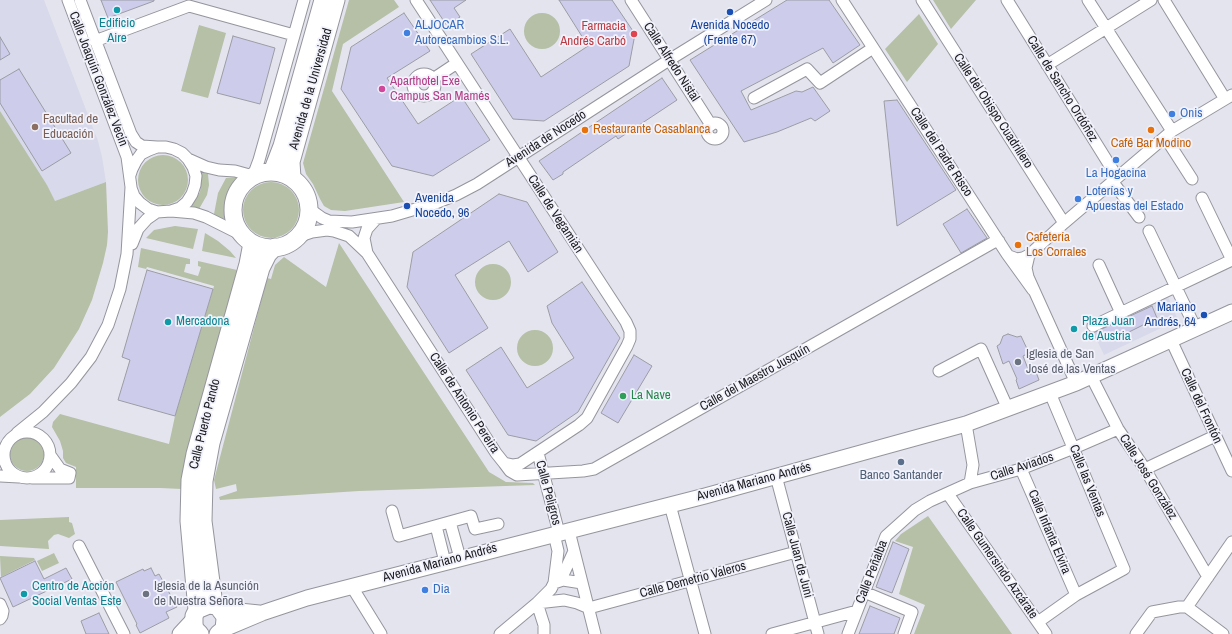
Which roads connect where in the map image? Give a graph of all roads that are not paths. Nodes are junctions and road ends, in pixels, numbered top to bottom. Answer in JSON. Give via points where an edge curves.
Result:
{"nodes":[{"id":1,"x":68,"y":0,"type":"edge"},
{"id":2,"x":80,"y":0,"type":"edge"},
{"id":3,"x":304,"y":0,"type":"edge"},
{"id":4,"x":323,"y":0,"type":"edge"},
{"id":5,"x":336,"y":0,"type":"edge"},
{"id":6,"x":416,"y":0,"type":"edge"},
{"id":7,"x":630,"y":0,"type":"edge"},
{"id":8,"x":766,"y":0,"type":"edge"},
{"id":9,"x":842,"y":0,"type":"edge"},
{"id":10,"x":922,"y":0,"type":"edge"},
{"id":11,"x":1007,"y":0,"type":"edge"},
{"id":12,"x":1088,"y":0,"type":"edge"},
{"id":13,"x":1151,"y":0,"type":"edge"},
{"id":14,"x":1164,"y":0,"type":"edge"},
{"id":15,"x":1106,"y":28,"type":"junction"},
{"id":16,"x":294,"y":35,"type":"junction"},
{"id":17,"x":95,"y":41,"type":"junction"},
{"id":18,"x":873,"y":48,"type":"junction"},
{"id":19,"x":670,"y":60,"type":"junction"},
{"id":20,"x":457,"y":63,"type":"junction"},
{"id":21,"x":1047,"y":65,"type":"junction"},
{"id":22,"x":433,"y":79,"type":"dead end"},
{"id":23,"x":1229,"y":97,"type":"edge"},
{"id":24,"x":754,"y":98,"type":"dead end"},
{"id":25,"x":711,"y":125,"type":"dead end"},
{"id":26,"x":1168,"y":134,"type":"junction"},
{"id":27,"x":157,"y":147,"type":"junction"},
{"id":28,"x":518,"y":157,"type":"junction"},
{"id":29,"x":188,"y":159,"type":"junction"},
{"id":30,"x":272,"y":172,"type":"junction"},
{"id":31,"x":253,"y":176,"type":"junction"},
{"id":32,"x":292,"y":178,"type":"junction"},
{"id":33,"x":1114,"y":179,"type":"junction"},
{"id":34,"x":1192,"y":179,"type":"dead end"},
{"id":35,"x":130,"y":182,"type":"junction"},
{"id":36,"x":1202,"y":198,"type":"dead end"},
{"id":37,"x":308,"y":208,"type":"junction"},
{"id":38,"x":171,"y":211,"type":"junction"},
{"id":39,"x":157,"y":212,"type":"junction"},
{"id":40,"x":1139,"y":216,"type":"dead end"},
{"id":41,"x":376,"y":219,"type":"junction"},
{"id":42,"x":1064,"y":222,"type":"junction"},
{"id":43,"x":1149,"y":231,"type":"dead end"},
{"id":44,"x":297,"y":237,"type":"junction"},
{"id":45,"x":247,"y":239,"type":"junction"},
{"id":46,"x":999,"y":241,"type":"junction"},
{"id":47,"x":275,"y":248,"type":"junction"},
{"id":48,"x":367,"y":252,"type":"junction"},
{"id":49,"x":127,"y":254,"type":"junction"},
{"id":50,"x":1029,"y":255,"type":"junction"},
{"id":51,"x":1009,"y":256,"type":"junction"},
{"id":52,"x":1232,"y":260,"type":"edge"},
{"id":53,"x":1099,"y":265,"type":"dead end"},
{"id":54,"x":1176,"y":286,"type":"junction"},
{"id":55,"x":1033,"y":290,"type":"junction"},
{"id":56,"x":1232,"y":312,"type":"edge"},
{"id":57,"x":1122,"y":313,"type":"junction"},
{"id":58,"x":1093,"y":326,"type":"dead end"},
{"id":59,"x":1196,"y":329,"type":"junction"},
{"id":60,"x":1171,"y":340,"type":"junction"},
{"id":61,"x":627,"y":346,"type":"joint"},
{"id":62,"x":939,"y":371,"type":"dead end"},
{"id":63,"x":1091,"y":376,"type":"junction"},
{"id":64,"x":1076,"y":383,"type":"junction"},
{"id":65,"x":1050,"y":393,"type":"junction"},
{"id":66,"x":1008,"y":409,"type":"junction"},
{"id":67,"x":43,"y":412,"type":"junction"},
{"id":68,"x":966,"y":424,"type":"junction"},
{"id":69,"x":1118,"y":429,"type":"junction"},
{"id":70,"x":17,"y":433,"type":"junction"},
{"id":71,"x":39,"y":434,"type":"junction"},
{"id":72,"x":1215,"y":436,"type":"junction"},
{"id":73,"x":3,"y":444,"type":"edge"},
{"id":74,"x":1074,"y":448,"type":"junction"},
{"id":75,"x":538,"y":453,"type":"junction"},
{"id":76,"x":50,"y":455,"type":"junction"},
{"id":77,"x":504,"y":463,"type":"junction"},
{"id":78,"x":1021,"y":469,"type":"junction"},
{"id":79,"x":1145,"y":469,"type":"junction"},
{"id":80,"x":1232,"y":472,"type":"edge"},
{"id":81,"x":544,"y":474,"type":"junction"},
{"id":82,"x":0,"y":476,"type":"edge"},
{"id":83,"x":776,"y":476,"type":"junction"},
{"id":84,"x":26,"y":478,"type":"junction"},
{"id":85,"x":197,"y":481,"type":"junction"},
{"id":86,"x":970,"y":483,"type":"junction"},
{"id":87,"x":948,"y":494,"type":"junction"},
{"id":88,"x":670,"y":504,"type":"junction"},
{"id":89,"x":392,"y":511,"type":"dead end"},
{"id":90,"x":196,"y":521,"type":"junction"},
{"id":91,"x":450,"y":522,"type":"junction"},
{"id":92,"x":498,"y":524,"type":"dead end"},
{"id":93,"x":436,"y":526,"type":"junction"},
{"id":94,"x":561,"y":533,"type":"junction"},
{"id":95,"x":1232,"y":542,"type":"edge"},
{"id":96,"x":79,"y":546,"type":"dead end"},
{"id":97,"x":574,"y":551,"type":"junction"},
{"id":98,"x":796,"y":552,"type":"junction"},
{"id":99,"x":460,"y":558,"type":"junction"},
{"id":100,"x":445,"y":562,"type":"junction"},
{"id":101,"x":1208,"y":577,"type":"junction"},
{"id":102,"x":691,"y":582,"type":"junction"},
{"id":103,"x":554,"y":583,"type":"junction"},
{"id":104,"x":582,"y":583,"type":"junction"},
{"id":105,"x":352,"y":587,"type":"junction"},
{"id":106,"x":864,"y":592,"type":"junction"},
{"id":107,"x":1076,"y":595,"type":"junction"},
{"id":108,"x":561,"y":600,"type":"junction"},
{"id":109,"x":537,"y":603,"type":"junction"},
{"id":110,"x":0,"y":604,"type":"edge"},
{"id":111,"x":217,"y":607,"type":"junction"},
{"id":112,"x":1187,"y":607,"type":"junction"},
{"id":113,"x":589,"y":608,"type":"junction"},
{"id":114,"x":857,"y":611,"type":"junction"},
{"id":115,"x":262,"y":613,"type":"junction"},
{"id":116,"x":0,"y":619,"type":"edge"},
{"id":117,"x":197,"y":621,"type":"edge"},
{"id":118,"x":815,"y":622,"type":"junction"},
{"id":119,"x":1038,"y":622,"type":"junction"},
{"id":120,"x":221,"y":631,"type":"edge"},
{"id":121,"x":1220,"y":633,"type":"edge"},
{"id":122,"x":124,"y":634,"type":"edge"},
{"id":123,"x":180,"y":634,"type":"edge"},
{"id":124,"x":381,"y":634,"type":"edge"},
{"id":125,"x":501,"y":634,"type":"edge"},
{"id":126,"x":544,"y":634,"type":"edge"},
{"id":127,"x":595,"y":634,"type":"edge"},
{"id":128,"x":705,"y":634,"type":"edge"},
{"id":129,"x":772,"y":634,"type":"edge"},
{"id":130,"x":818,"y":634,"type":"edge"},
{"id":131,"x":848,"y":634,"type":"edge"},
{"id":132,"x":904,"y":634,"type":"edge"},
{"id":133,"x":1046,"y":634,"type":"edge"},
{"id":134,"x":1136,"y":634,"type":"edge"}],
"edges":[{"from":1,"to":35,"type":"street","name":"Calle Joaquín González Vecín","via":[[127,156]]},
{"from":2,"to":17,"type":"street","name":"Calle Joaquín González Vecín"},
{"from":3,"to":16,"type":"street"},
{"from":4,"to":30,"type":"main road","name":"Avenida de la Universidad","via":[[282,146]]},
{"from":5,"to":32,"type":"main road","name":"Avenida de la Universidad","via":[[291,162]]},
{"from":6,"to":20,"type":"street","name":"Calle de Vegamián"},
{"from":7,"to":19,"type":"street","name":"Calle Alfredo Nistal"},
{"from":8,"to":19,"type":"street","name":"Avenida de Nocedo"},
{"from":9,"to":18,"type":"street","name":"Calle del Padre Risco"},
{"from":10,"to":42,"type":"street","name":"Calle del Obispo Cuadrillero"},
{"from":11,"to":21,"type":"street","name":"Calle de Sancho Ordóñez"},
{"from":12,"to":15,"type":"street"},
{"from":13,"to":15,"type":"street"},
{"from":14,"to":23,"type":"street"},
{"from":15,"to":21,"type":"street"},
{"from":15,"to":26,"type":"street"},
{"from":16,"to":17,"type":"street","via":[[189,6]]},
{"from":16,"to":31,"type":"street"},
{"from":17,"to":27,"type":"street","name":"Calle Joaquín González Vecín","via":[[130,134],[142,146]]},
{"from":18,"to":24,"type":"street","via":[[820,83],[807,69]]},
{"from":18,"to":46,"type":"street","name":"Calle del Padre Risco"},
{"from":19,"to":25,"type":"street","name":"Calle Alfredo Nistal"},
{"from":19,"to":28,"type":"street","name":"Avenida de Nocedo"},
{"from":20,"to":22,"type":"street"},
{"from":20,"to":28,"type":"street","name":"Calle de Vegamián"},
{"from":21,"to":33,"type":"street","name":"Calle de Sancho Ordóñez"},
{"from":23,"to":26,"type":"street"},
{"from":26,"to":33,"type":"street"},
{"from":26,"to":34,"type":"street"},
{"from":27,"to":29,"type":"street","via":[[174,149]]},
{"from":27,"to":35,"type":"street","via":[[141,154],[132,169]]},
{"from":28,"to":41,"type":"street","name":"Avenida de Nocedo","via":[[456,195],[416,210]]},
{"from":28,"to":61,"type":"street","name":"Calle de Vegamián","via":[[626,322],[630,331]]},
{"from":29,"to":31,"type":"street","via":[[206,167]]},
{"from":29,"to":38,"type":"street","via":[[196,176],[195,185],[187,202]]},
{"from":30,"to":31,"type":"main road"},
{"from":30,"to":32,"type":"main road"},
{"from":31,"to":45,"type":"main road","via":[[237,191],[232,209],[237,227]]},
{"from":32,"to":37,"type":"main road","via":[[303,190]]},
{"from":33,"to":40,"type":"street","name":"Calle de Sancho Ordóñez"},
{"from":33,"to":42,"type":"street"},
{"from":35,"to":39,"type":"street","via":[[134,196],[140,204]]},
{"from":35,"to":49,"type":"street","name":"Calle Joaquín González Vecín"},
{"from":36,"to":52,"type":"street"},
{"from":37,"to":41,"type":"street","name":"Avenida de Nocedo","via":[[329,220],[352,222]]},
{"from":37,"to":44,"type":"main road","via":[[308,219]]},
{"from":38,"to":39,"type":"street"},
{"from":38,"to":45,"type":"street","via":[[206,217]]},
{"from":39,"to":49,"type":"street","name":"Calle Joaquín González Vecín","via":[[138,229]]},
{"from":41,"to":48,"type":"street","name":"Calle de Antonio Pereira","via":[[367,229],[364,238]]},
{"from":42,"to":50,"type":"street"},
{"from":43,"to":54,"type":"street"},
{"from":44,"to":47,"type":"main road"},
{"from":44,"to":48,"type":"street","name":"Calle de Antonio Pereira","via":[[312,232],[334,231],[349,236]]},
{"from":45,"to":47,"type":"main road","via":[[263,247]]},
{"from":45,"to":85,"type":"main road","name":"Calle Puerto Pando","via":[[248,264],[196,454]]},
{"from":46,"to":51,"type":"street","name":"Calle del Padre Risco"},
{"from":46,"to":81,"type":"street","name":"Calle del Maestro Jusquín","via":[[594,469]]},
{"from":47,"to":85,"type":"main road","name":"Calle Puerto Pando","via":[[268,254],[261,268],[211,443]]},
{"from":48,"to":77,"type":"street","name":"Calle de Antonio Pereira"},
{"from":49,"to":67,"type":"street","name":"Calle Joaquín González Vecín","via":[[120,289],[100,341],[71,383]]},
{"from":50,"to":51,"type":"street","via":[[1017,259]]},
{"from":50,"to":55,"type":"street","via":[[1026,268]]},
{"from":51,"to":55,"type":"street","name":"Calle del Padre Risco"},
{"from":52,"to":54,"type":"street"},
{"from":53,"to":57,"type":"street"},
{"from":54,"to":57,"type":"street"},
{"from":54,"to":59,"type":"street"},
{"from":55,"to":64,"type":"street"},
{"from":56,"to":59,"type":"main road","name":"Avenida Mariano Andrés"},
{"from":57,"to":58,"type":"street"},
{"from":59,"to":60,"type":"main road","name":"Avenida Mariano Andrés"},
{"from":60,"to":63,"type":"main road","name":"Avenida Mariano Andrés"},
{"from":60,"to":72,"type":"street","name":"Calle del Frontón"},
{"from":61,"to":75,"type":"street","name":"Calle de Antonio Pereira","via":[[587,418]]},
{"from":62,"to":66,"type":"street","via":[[981,349]]},
{"from":63,"to":64,"type":"main road","name":"Avenida Mariano Andrés"},
{"from":63,"to":69,"type":"street","name":"Calle José González"},
{"from":64,"to":65,"type":"main road","name":"Avenida Mariano Andrés"},
{"from":65,"to":66,"type":"main road","name":"Avenida Mariano Andrés"},
{"from":65,"to":74,"type":"street","name":"Calle las Ventas"},
{"from":66,"to":68,"type":"main road","name":"Avenida Mariano Andrés"},
{"from":67,"to":70,"type":"street","name":"Calle Joaquín González Vecín"},
{"from":67,"to":71,"type":"street"},
{"from":68,"to":83,"type":"main road","name":"Avenida Mariano Andrés"},
{"from":68,"to":86,"type":"street","via":[[973,465]]},
{"from":69,"to":74,"type":"street","name":"Calle Aviados"},
{"from":69,"to":79,"type":"street","name":"Calle José González"},
{"from":70,"to":71,"type":"street","via":[[28,431]]},
{"from":70,"to":73,"type":"street","name":"Calle Joaquín González Vecín"},
{"from":71,"to":76,"type":"street","via":[[47,444]]},
{"from":72,"to":79,"type":"street"},
{"from":72,"to":80,"type":"street","name":"Calle del Frontón"},
{"from":73,"to":84,"type":"street","name":"Calle Joaquín González Vecín","via":[[7,468],[14,474]]},
{"from":74,"to":78,"type":"street","name":"Calle Aviados"},
{"from":74,"to":107,"type":"street","name":"Calle las Ventas","via":[[1124,570]]},
{"from":75,"to":77,"type":"street","name":"Calle de Antonio Pereira","via":[[520,464]]},
{"from":75,"to":81,"type":"street","name":"Calle Peligros"},
{"from":76,"to":84,"type":"street","via":[[49,463],[44,470],[38,475]]},
{"from":76,"to":84,"type":"street","via":[[60,469],[70,473],[69,478]]},
{"from":77,"to":81,"type":"street","name":"Calle del Maestro Jusquín","via":[[517,475]]},
{"from":78,"to":86,"type":"street","name":"Calle Aviados"},
{"from":78,"to":107,"type":"street","name":"Calle Infanta Elvira"},
{"from":79,"to":101,"type":"street","name":"Calle José González"},
{"from":81,"to":94,"type":"street","name":"Calle Peligros"},
{"from":82,"to":84,"type":"street"},
{"from":83,"to":88,"type":"main road","name":"Avenida Mariano Andrés"},
{"from":83,"to":98,"type":"street","name":"Calle Juan de Juni"},
{"from":85,"to":90,"type":"main road","name":"Calle Puerto Pando"},
{"from":86,"to":87,"type":"street","name":"Calle Aviados"},
{"from":87,"to":106,"type":"street","name":"Calle Peñalba","via":[[915,510],[886,536]]},
{"from":87,"to":119,"type":"street","name":"Calle Gumersindo Azcárate"},
{"from":88,"to":94,"type":"main road","name":"Avenida Mariano Andrés"},
{"from":88,"to":102,"type":"street"},
{"from":89,"to":93,"type":"street","via":[[399,536]]},
{"from":90,"to":111,"type":"main road","name":"Calle Puerto Pando"},
{"from":90,"to":117,"type":"main road","name":"Calle Puerto Pando"},
{"from":91,"to":92,"type":"street","via":[[471,516],[475,529]]},
{"from":91,"to":93,"type":"street"},
{"from":91,"to":99,"type":"street"},
{"from":93,"to":100,"type":"street"},
{"from":94,"to":97,"type":"street"},
{"from":94,"to":99,"type":"main road","name":"Avenida Mariano Andrés"},
{"from":94,"to":103,"type":"street"},
{"from":95,"to":101,"type":"street"},
{"from":96,"to":122,"type":"street"},
{"from":97,"to":103,"type":"street","via":[[563,574]]},
{"from":97,"to":104,"type":"street"},
{"from":98,"to":102,"type":"street","name":"Calle Demetrio Valeros"},
{"from":98,"to":118,"type":"street","name":"Calle Juan de Juni"},
{"from":99,"to":100,"type":"main road","name":"Avenida Mariano Andrés"},
{"from":100,"to":105,"type":"main road","name":"Avenida Mariano Andrés"},
{"from":101,"to":112,"type":"street"},
{"from":102,"to":113,"type":"street","name":"Calle Demetrio Valeros"},
{"from":102,"to":128,"type":"street"},
{"from":103,"to":104,"type":"street","via":[[564,580]]},
{"from":103,"to":108,"type":"street"},
{"from":103,"to":109,"type":"street"},
{"from":104,"to":113,"type":"street"},
{"from":105,"to":115,"type":"main road","name":"Avenida Mariano Andrés"},
{"from":105,"to":124,"type":"street"},
{"from":106,"to":114,"type":"street","name":"Calle Peñalba"},
{"from":106,"to":132,"type":"street","via":[[912,612]]},
{"from":107,"to":119,"type":"street"},
{"from":108,"to":109,"type":"street"},
{"from":108,"to":113,"type":"street"},
{"from":109,"to":125,"type":"street"},
{"from":109,"to":126,"type":"street"},
{"from":110,"to":116,"type":"street","via":[[3,611]]},
{"from":111,"to":115,"type":"main road","name":"Avenida Mariano Andrés"},
{"from":111,"to":117,"type":"main road","name":"Avenida Mariano Andrés","via":[[204,606]]},
{"from":111,"to":120,"type":"main road","name":"Avenida Mariano Andrés","via":[[225,619]]},
{"from":112,"to":121,"type":"street"},
{"from":112,"to":134,"type":"street","via":[[1179,606],[1152,612]]},
{"from":113,"to":127,"type":"street"},
{"from":114,"to":118,"type":"street"},
{"from":114,"to":131,"type":"street","name":"Calle Peñalba"},
{"from":115,"to":120,"type":"main road","name":"Avenida Mariano Andrés"},
{"from":117,"to":123,"type":"main road"},
{"from":118,"to":129,"type":"street"},
{"from":118,"to":130,"type":"street","name":"Calle Juan de Juni"},
{"from":119,"to":133,"type":"street","name":"Calle Gumersindo Azcárate"}]}
